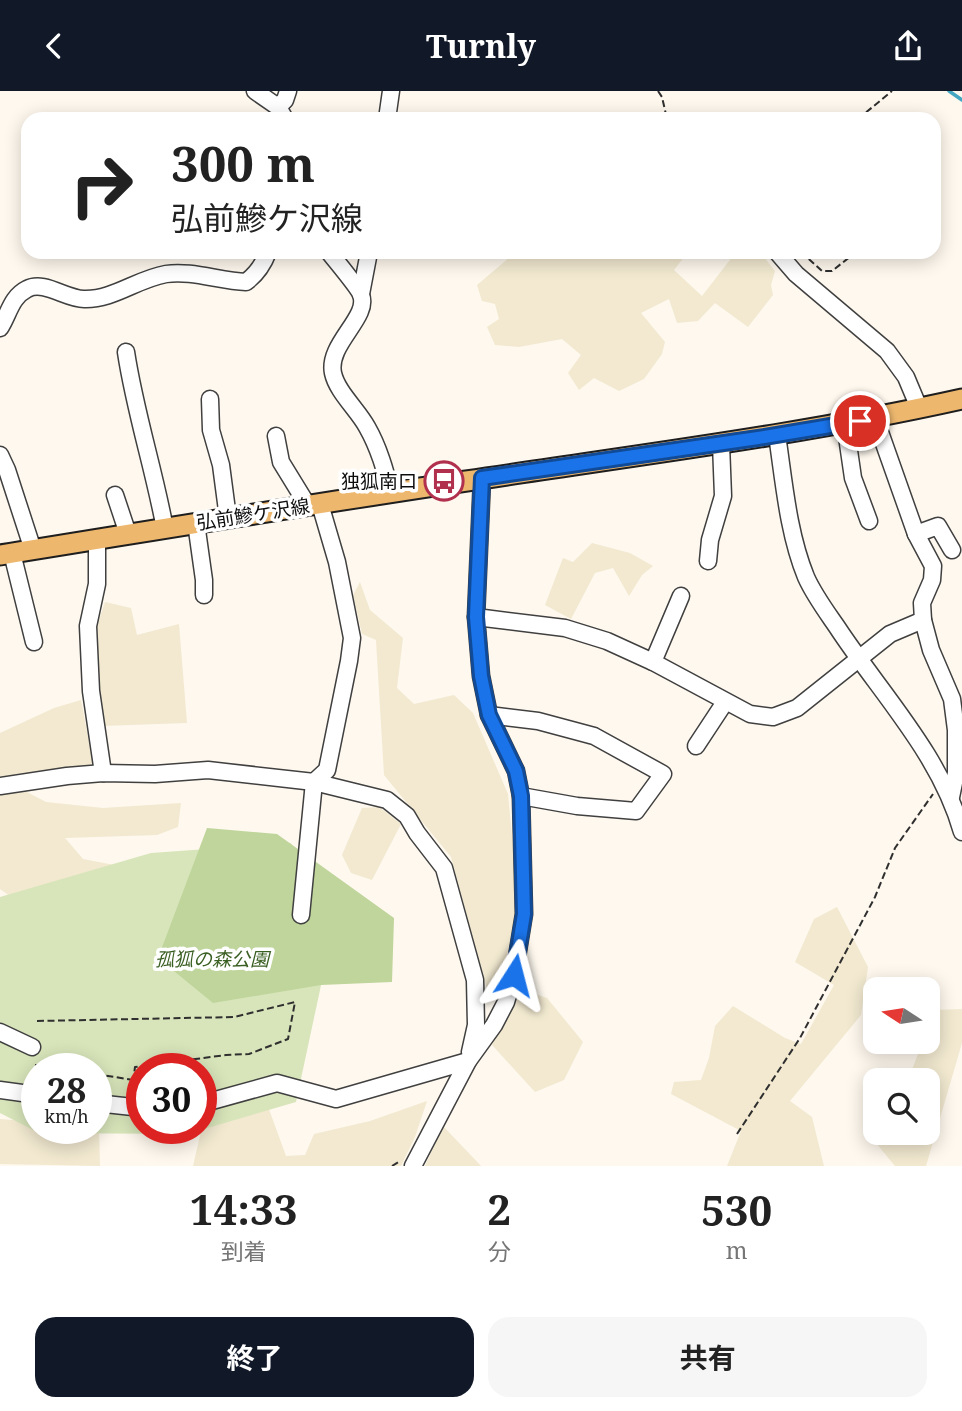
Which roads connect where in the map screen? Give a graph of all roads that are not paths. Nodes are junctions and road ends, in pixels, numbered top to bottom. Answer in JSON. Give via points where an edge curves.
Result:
{"nodes":[{"id":1,"x":255,"y":91,"type":"edge"},
{"id":2,"x":288,"y":91,"type":"edge"},
{"id":3,"x":391,"y":91,"type":"edge"},
{"id":4,"x":280,"y":112,"type":"edge"},
{"id":5,"x":281,"y":112,"type":"edge"},
{"id":6,"x":388,"y":112,"type":"edge"},
{"id":7,"x":265,"y":259,"type":"edge"},
{"id":8,"x":334,"y":259,"type":"edge"},
{"id":9,"x":368,"y":259,"type":"edge"},
{"id":10,"x":783,"y":259,"type":"edge"},
{"id":11,"x":361,"y":294,"type":"junction"},
{"id":12,"x":0,"y":328,"type":"edge"},
{"id":13,"x":126,"y":352,"type":"dead end"},
{"id":14,"x":962,"y":398,"type":"edge"},
{"id":15,"x":211,"y":399,"type":"dead end"},
{"id":16,"x":919,"y":408,"type":"junction"},
{"id":17,"x":875,"y":418,"type":"junction"},
{"id":18,"x":845,"y":423,"type":"junction"},
{"id":19,"x":777,"y":435,"type":"junction"},
{"id":20,"x":276,"y":436,"type":"dead end"},
{"id":21,"x":721,"y":444,"type":"junction"},
{"id":22,"x":0,"y":455,"type":"edge"},
{"id":23,"x":482,"y":478,"type":"junction"},
{"id":24,"x":391,"y":493,"type":"junction"},
{"id":25,"x":115,"y":495,"type":"dead end"},
{"id":26,"x":314,"y":505,"type":"junction"},
{"id":27,"x":228,"y":518,"type":"junction"},
{"id":28,"x":869,"y":521,"type":"dead end"},
{"id":29,"x":196,"y":523,"type":"junction"},
{"id":30,"x":165,"y":529,"type":"junction"},
{"id":31,"x":128,"y":534,"type":"junction"},
{"id":32,"x":916,"y":534,"type":"junction"},
{"id":33,"x":97,"y":539,"type":"junction"},
{"id":34,"x":33,"y":549,"type":"junction"},
{"id":35,"x":953,"y":550,"type":"dead end"},
{"id":36,"x":6,"y":554,"type":"edge"},
{"id":37,"x":708,"y":561,"type":"dead end"},
{"id":38,"x":204,"y":595,"type":"dead end"},
{"id":39,"x":681,"y":596,"type":"dead end"},
{"id":40,"x":476,"y":617,"type":"junction"},
{"id":41,"x":923,"y":620,"type":"junction"},
{"id":42,"x":34,"y":642,"type":"dead end"},
{"id":43,"x":859,"y":659,"type":"junction"},
{"id":44,"x":653,"y":662,"type":"junction"},
{"id":45,"x":955,"y":687,"type":"edge"},
{"id":46,"x":725,"y":702,"type":"junction"},
{"id":47,"x":489,"y":715,"type":"junction"},
{"id":48,"x":696,"y":746,"type":"dead end"},
{"id":49,"x":103,"y":773,"type":"junction"},
{"id":50,"x":314,"y":782,"type":"junction"},
{"id":51,"x":0,"y":786,"type":"edge"},
{"id":52,"x":521,"y":796,"type":"junction"},
{"id":53,"x":951,"y":797,"type":"junction"},
{"id":54,"x":962,"y":832,"type":"edge"},
{"id":55,"x":301,"y":915,"type":"dead end"},
{"id":56,"x":0,"y":1032,"type":"edge"},
{"id":57,"x":32,"y":1047,"type":"dead end"},
{"id":58,"x":468,"y":1061,"type":"junction"},
{"id":59,"x":0,"y":1090,"type":"edge"},
{"id":60,"x":21,"y":1093,"type":"edge"},
{"id":61,"x":217,"y":1100,"type":"edge"},
{"id":62,"x":413,"y":1166,"type":"edge"}],
"edges":[{"from":1,"to":4,"type":"street"},
{"from":2,"to":5,"type":"street"},
{"from":3,"to":6,"type":"street"},
{"from":7,"to":12,"type":"street","via":[[246,282],[166,274],[110,295],[83,299],[30,287],[11,303]]},
{"from":8,"to":11,"type":"street"},
{"from":9,"to":11,"type":"street"},
{"from":10,"to":16,"type":"street","via":[[887,351],[906,377]]},
{"from":11,"to":24,"type":"street","via":[[362,309],[334,356],[333,372],[372,436]]},
{"from":13,"to":30,"type":"street"},
{"from":14,"to":16,"type":"main road","name":"弘前鰺ケ沢線"},
{"from":15,"to":27,"type":"street","via":[[211,430]]},
{"from":16,"to":17,"type":"main road","name":"弘前鰺ケ沢線"},
{"from":17,"to":18,"type":"main road","name":"弘前鰺ケ沢線"},
{"from":17,"to":32,"type":"street"},
{"from":18,"to":19,"type":"main road","name":"弘前鰺ケ沢線"},
{"from":18,"to":28,"type":"street","via":[[853,478]]},
{"from":19,"to":21,"type":"main road","name":"弘前鰺ケ沢線"},
{"from":19,"to":43,"type":"street","via":[[797,550],[821,604]]},
{"from":20,"to":26,"type":"street","via":[[281,462]]},
{"from":21,"to":23,"type":"main road","name":"弘前鰺ケ沢線"},
{"from":21,"to":37,"type":"street","via":[[723,496]]},
{"from":22,"to":34,"type":"street"},
{"from":23,"to":24,"type":"main road","name":"弘前鰺ケ沢線"},
{"from":23,"to":40,"type":"street"},
{"from":24,"to":26,"type":"main road","name":"弘前鰺ケ沢線"},
{"from":25,"to":31,"type":"street"},
{"from":26,"to":27,"type":"main road","name":"弘前鰺ケ沢線"},
{"from":26,"to":50,"type":"street","via":[[337,562],[352,638],[327,770]]},
{"from":27,"to":29,"type":"main road","name":"弘前鰺ケ沢線"},
{"from":29,"to":30,"type":"main road","name":"弘前鰺ケ沢線"},
{"from":29,"to":38,"type":"street"},
{"from":30,"to":31,"type":"main road","name":"弘前鰺ケ沢線"},
{"from":31,"to":33,"type":"main road","name":"弘前鰺ケ沢線"},
{"from":32,"to":35,"type":"street","via":[[938,526]]},
{"from":32,"to":41,"type":"street","via":[[933,566],[922,604]]},
{"from":33,"to":34,"type":"main road","name":"弘前鰺ケ沢線"},
{"from":33,"to":49,"type":"street","via":[[97,584],[88,625],[91,691]]},
{"from":34,"to":36,"type":"main road","name":"弘前鰺ケ沢線"},
{"from":36,"to":42,"type":"street"},
{"from":39,"to":44,"type":"street"},
{"from":40,"to":44,"type":"street","via":[[565,628]]},
{"from":40,"to":47,"type":"street"},
{"from":41,"to":43,"type":"street","via":[[890,634]]},
{"from":41,"to":45,"type":"street","via":[[931,650]]},
{"from":43,"to":46,"type":"street","via":[[797,708],[773,717],[750,714]]},
{"from":43,"to":53,"type":"street"},
{"from":44,"to":46,"type":"street"},
{"from":45,"to":53,"type":"street","via":[[956,772]]},
{"from":46,"to":48,"type":"street"},
{"from":47,"to":52,"type":"street","via":[[516,771]]},
{"from":47,"to":52,"type":"street","via":[[538,721],[594,736],[663,774],[636,811]]},
{"from":49,"to":50,"type":"street","via":[[208,770]]},
{"from":49,"to":51,"type":"street"},
{"from":50,"to":55,"type":"street"},
{"from":50,"to":58,"type":"street","via":[[387,800],[407,816],[444,868],[475,980],[476,1025]]},
{"from":52,"to":58,"type":"street","via":[[524,914],[514,975],[500,1014]]},
{"from":53,"to":54,"type":"street"},
{"from":56,"to":57,"type":"street"},
{"from":58,"to":61,"type":"street","via":[[336,1099],[277,1083]]},
{"from":58,"to":62,"type":"street"},
{"from":59,"to":60,"type":"street"}]}
